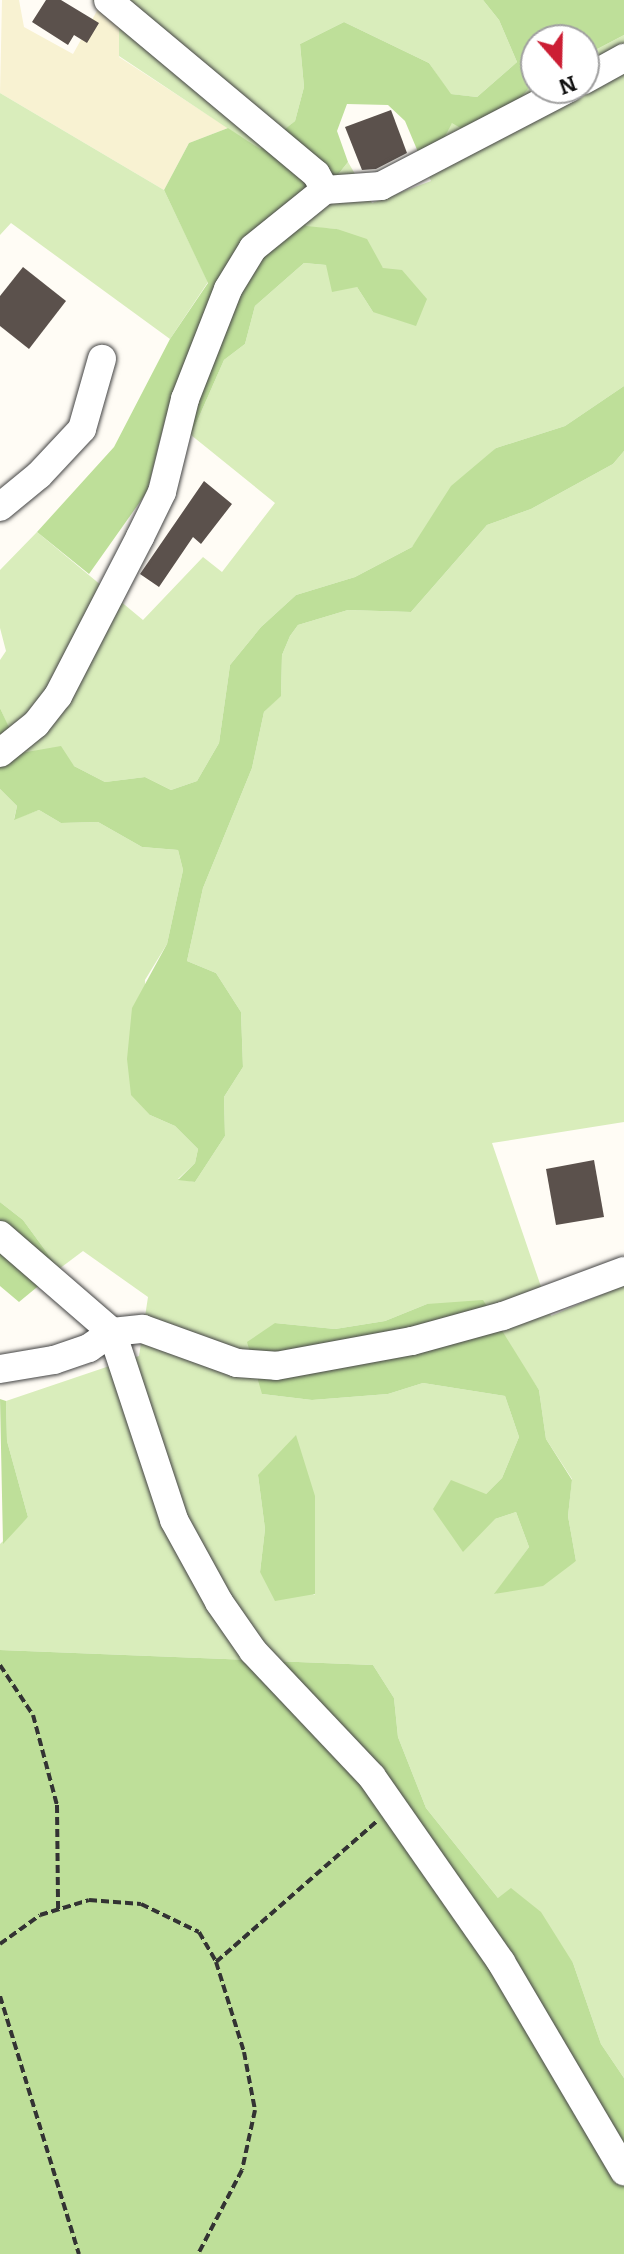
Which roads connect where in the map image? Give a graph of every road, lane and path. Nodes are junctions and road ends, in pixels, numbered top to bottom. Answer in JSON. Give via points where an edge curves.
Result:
{"nodes":[{"id":1,"x":108,"y":0,"type":"edge"},
{"id":2,"x":624,"y":58,"type":"edge"},
{"id":3,"x":600,"y":71,"type":"edge"},
{"id":4,"x":538,"y":104,"type":"edge"},
{"id":5,"x":325,"y":190,"type":"junction"},
{"id":6,"x":102,"y":359,"type":"dead end"},
{"id":7,"x":0,"y":507,"type":"edge"},
{"id":8,"x":0,"y":753,"type":"edge"},
{"id":9,"x":0,"y":1235,"type":"edge"},
{"id":10,"x":624,"y":1271,"type":"edge"},
{"id":11,"x":112,"y":1332,"type":"junction"},
{"id":12,"x":0,"y":1369,"type":"edge"},
{"id":13,"x":0,"y":1665,"type":"edge"},
{"id":14,"x":393,"y":1807,"type":"junction"},
{"id":15,"x":58,"y":1909,"type":"junction"},
{"id":16,"x":0,"y":1944,"type":"edge"},
{"id":17,"x":216,"y":1962,"type":"junction"},
{"id":18,"x":0,"y":1996,"type":"edge"},
{"id":19,"x":624,"y":2171,"type":"edge"},
{"id":20,"x":79,"y":2254,"type":"edge"},
{"id":21,"x":198,"y":2254,"type":"edge"}],
"edges":[{"from":1,"to":5,"type":"street","via":[[316,174]]},
{"from":2,"to":3,"type":"street"},
{"from":4,"to":5,"type":"street","via":[[381,186]]},
{"from":5,"to":8,"type":"street","via":[[253,248],[228,289],[185,399],[162,492],[140,537],[58,696],[36,724]]},
{"from":6,"to":7,"type":"street","via":[[82,429]]},
{"from":9,"to":11,"type":"street"},
{"from":10,"to":11,"type":"street","via":[[488,1321],[276,1366],[237,1363],[143,1329]]},
{"from":11,"to":12,"type":"street","via":[[77,1352]]},
{"from":11,"to":14,"type":"street","via":[[174,1520],[219,1602],[253,1651],[314,1712]]},
{"from":13,"to":15,"type":"path","via":[[33,1715],[57,1805]]},
{"from":14,"to":17,"type":"path"},
{"from":14,"to":19,"type":"street","via":[[501,1962]]},
{"from":15,"to":16,"type":"path","via":[[40,1915]]},
{"from":15,"to":17,"type":"path","via":[[89,1900],[141,1904],[199,1932]]},
{"from":17,"to":21,"type":"path","via":[[244,2052],[255,2110],[242,2170]]},
{"from":18,"to":20,"type":"path"}]}
